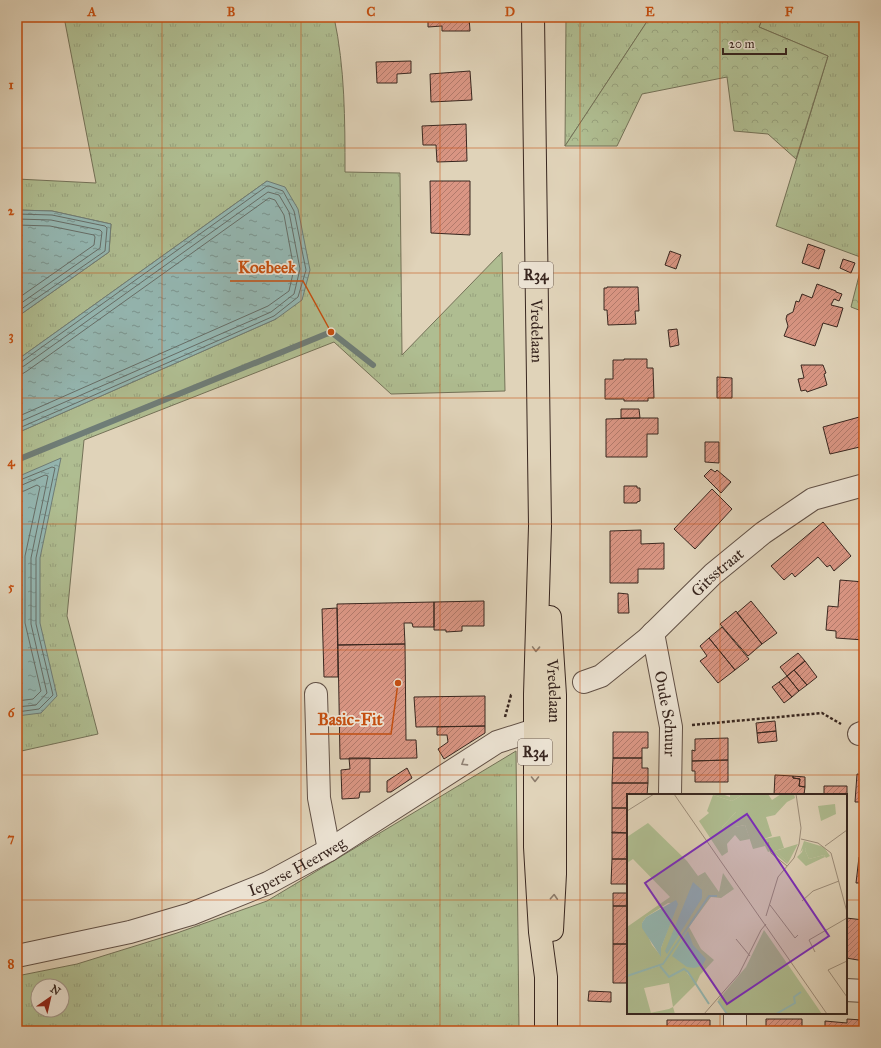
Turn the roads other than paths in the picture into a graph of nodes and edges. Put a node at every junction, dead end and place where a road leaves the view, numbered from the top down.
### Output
1 (533, 17) edge
2 (864, 485) edge
3 (540, 526) junction
4 (653, 633) junction
5 (584, 682) dead end
6 (316, 694) dead end
7 (545, 731) junction
8 (670, 794) edge
9 (329, 850) junction
10 (17, 956) edge
11 (847, 990) edge
12 (864, 991) edge
13 (735, 1014) edge
14 (546, 1031) edge
15 (736, 1031) edge

1 - 3 main road, Vredelaan / R34
2 - 4 street, Gitsstraat
3 -> 7 main road, Vredelaan / R34
3 - 7 main road, Vredelaan / R34
4 - 5 street, Gitsstraat
4 - 8 street, Oude Schuur
6 - 9 street
7 -> 9 street, Ieperse Heerweg
7 - 14 main road, Vredelaan / R34
9 - 10 street, Ieperse Heerweg
11 - 12 street
13 - 15 street

